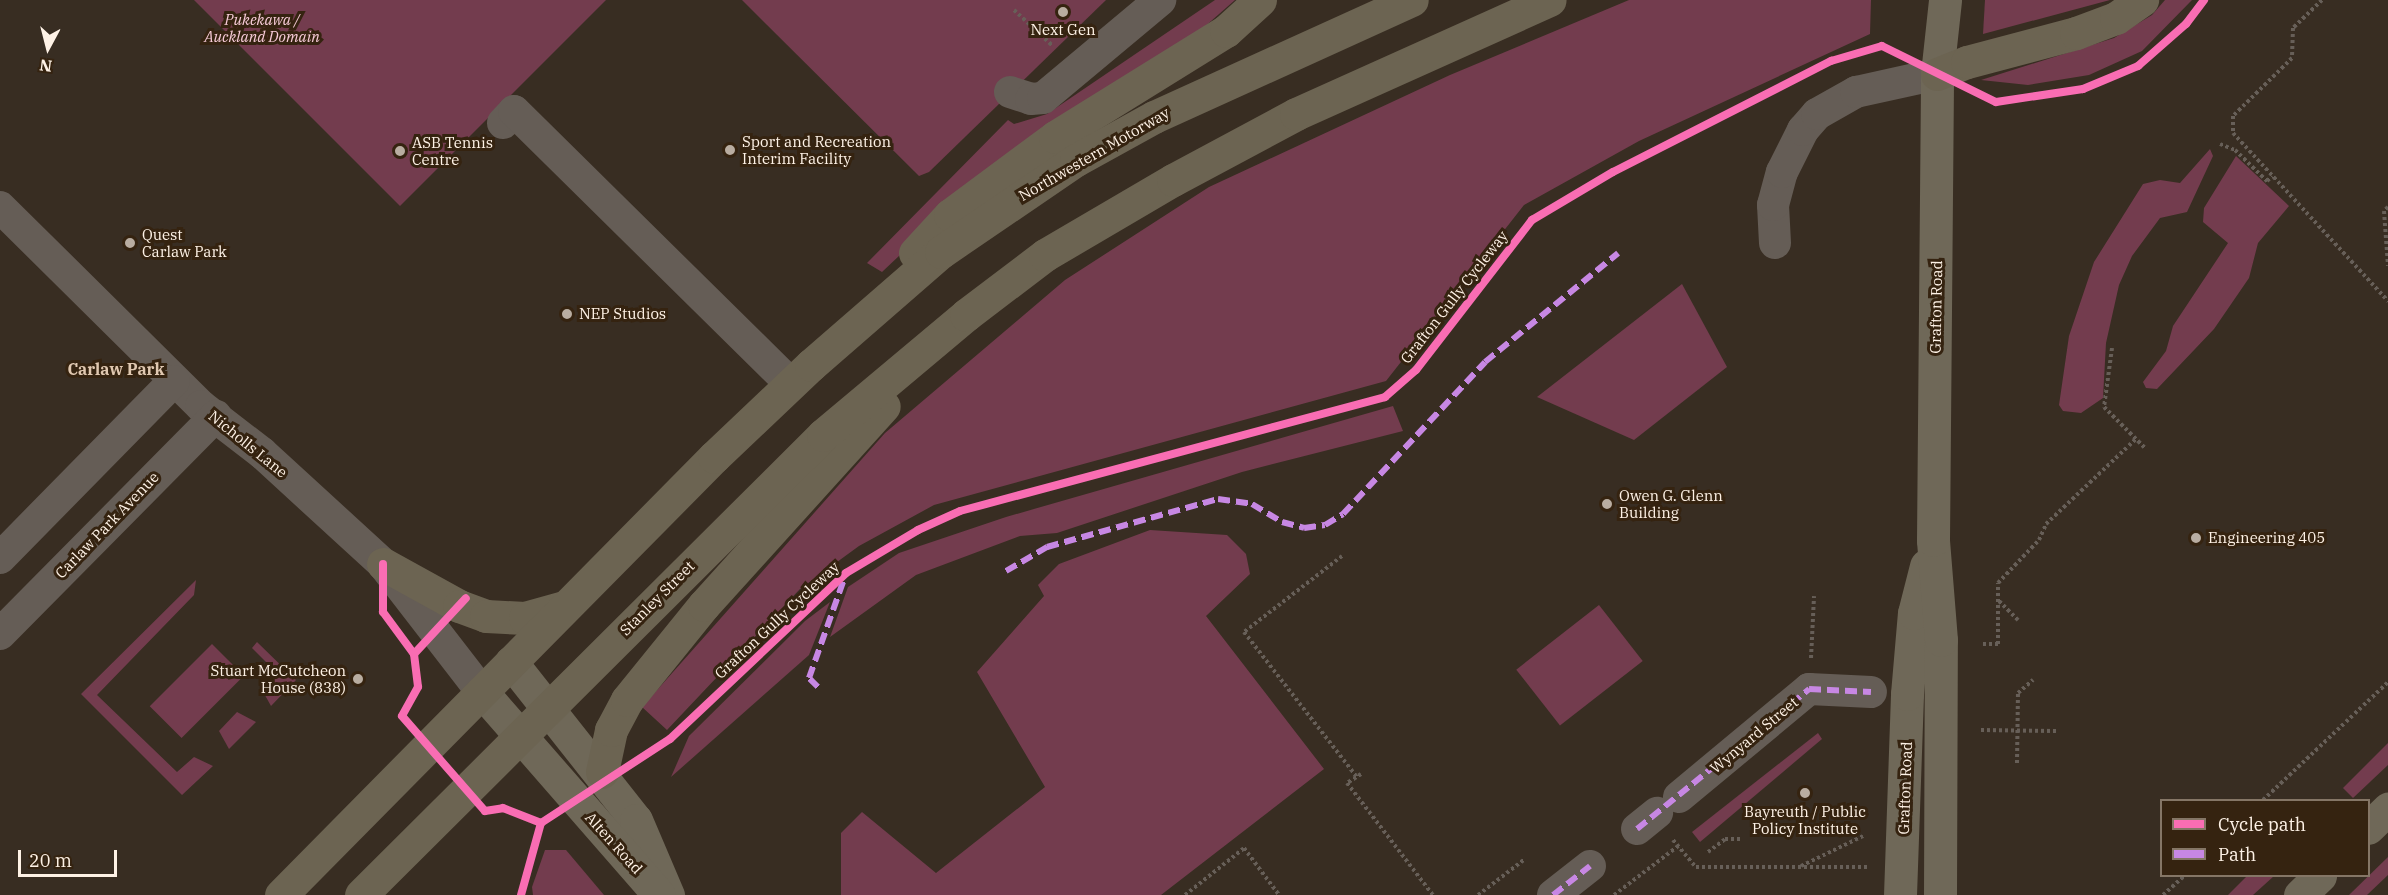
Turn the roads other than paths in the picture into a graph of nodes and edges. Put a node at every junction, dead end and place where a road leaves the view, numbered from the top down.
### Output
1 (1160, 0) edge
2 (1260, 0) edge
3 (1412, 0) edge
4 (1550, 0) edge
5 (1922, 0) edge
6 (1945, 0) edge
7 (2142, 0) edge
8 (1937, 74) junction
9 (1010, 92) dead end
10 (503, 123) dead end
11 (0, 207) edge
12 (1775, 243) dead end
13 (966, 315) junction
14 (801, 375) junction
15 (174, 381) junction
16 (216, 416) junction
17 (1933, 540) junction
18 (0, 558) edge
19 (383, 564) junction
20 (564, 607) junction
21 (0, 634) edge
22 (511, 662) junction
23 (482, 692) junction
24 (1871, 692) dead end
25 (550, 706) junction
26 (521, 736) junction
27 (602, 772) junction
28 (2388, 809) edge
29 (1657, 814) road end
30 (2370, 826) edge
31 (1590, 866) dead end
32 (2319, 877) edge
33 (281, 895) edge
34 (361, 895) edge
35 (659, 895) edge
36 (668, 895) edge
37 (1553, 895) edge
38 (1900, 895) edge
39 (1940, 895) edge
40 (2300, 895) edge

1 - 9 street
2 - 14 highway
3 - 14 highway, Northwestern Motorway
4 - 13 highway
5 - 8 main road, Grafton Road
6 - 8 main road, Grafton Road
7 - 8 highway
8 - 12 street
8 - 17 main road, Grafton Road
10 - 14 street
11 - 15 street, Nicholls Lane
13 - 25 highway, Stanley Street
13 - 27 highway
14 - 20 highway
15 - 16 street, Nicholls Lane
15 - 18 street
16 - 19 street, Nicholls Lane
16 - 21 street, Carlaw Park Avenue
17 - 38 main road, Grafton Road
17 - 39 main road, Grafton Road
19 - 20 highway
19 - 23 street, Nicholls Lane
20 - 22 highway
22 - 23 highway
22 - 25 main road, Alten Road
23 - 26 main road, Alten Road
23 - 33 highway
24 - 29 street, Wynyard Street
25 - 26 highway, Stanley Street
25 - 27 main road, Alten Road
26 - 34 highway, Stanley Street
26 - 35 main road, Alten Road
27 - 36 main road, Alten Road
28 - 30 main road
31 - 37 street
32 - 40 main road

